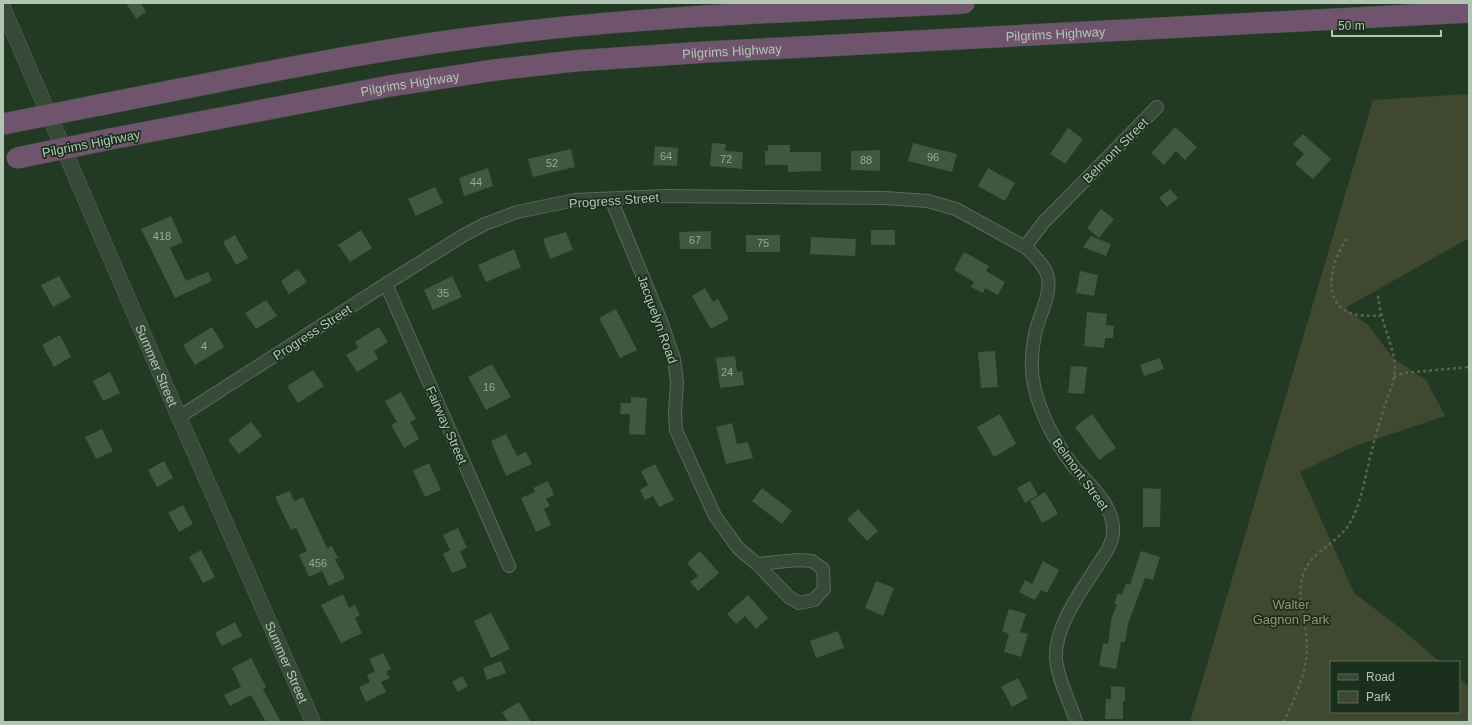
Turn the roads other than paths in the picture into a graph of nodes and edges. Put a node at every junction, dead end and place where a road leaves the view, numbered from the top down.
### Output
1 (964, 3) edge
2 (3, 8) edge
3 (1469, 12) edge
4 (1157, 107) dead end
5 (3, 124) edge
6 (10, 159) edge
7 (611, 199) junction
8 (1025, 247) junction
9 (386, 284) junction
10 (179, 417) junction
11 (757, 564) junction
12 (509, 566) dead end
13 (313, 722) edge
14 (1076, 722) edge

1 - 5 highway, bridge
2 - 10 street, Summer Street
3 - 6 highway, Pilgrims Highway, bridge
4 - 8 street, Belmont Street
7 - 8 street, Progress Street
7 - 9 street, Progress Street
7 - 11 street, Jacquelyn Road
8 - 14 street, Belmont Street
9 - 10 street, Progress Street
9 - 12 street, Fairway Street
10 - 13 street, Summer Street
11 - 11 street, Jacquelyn Road

